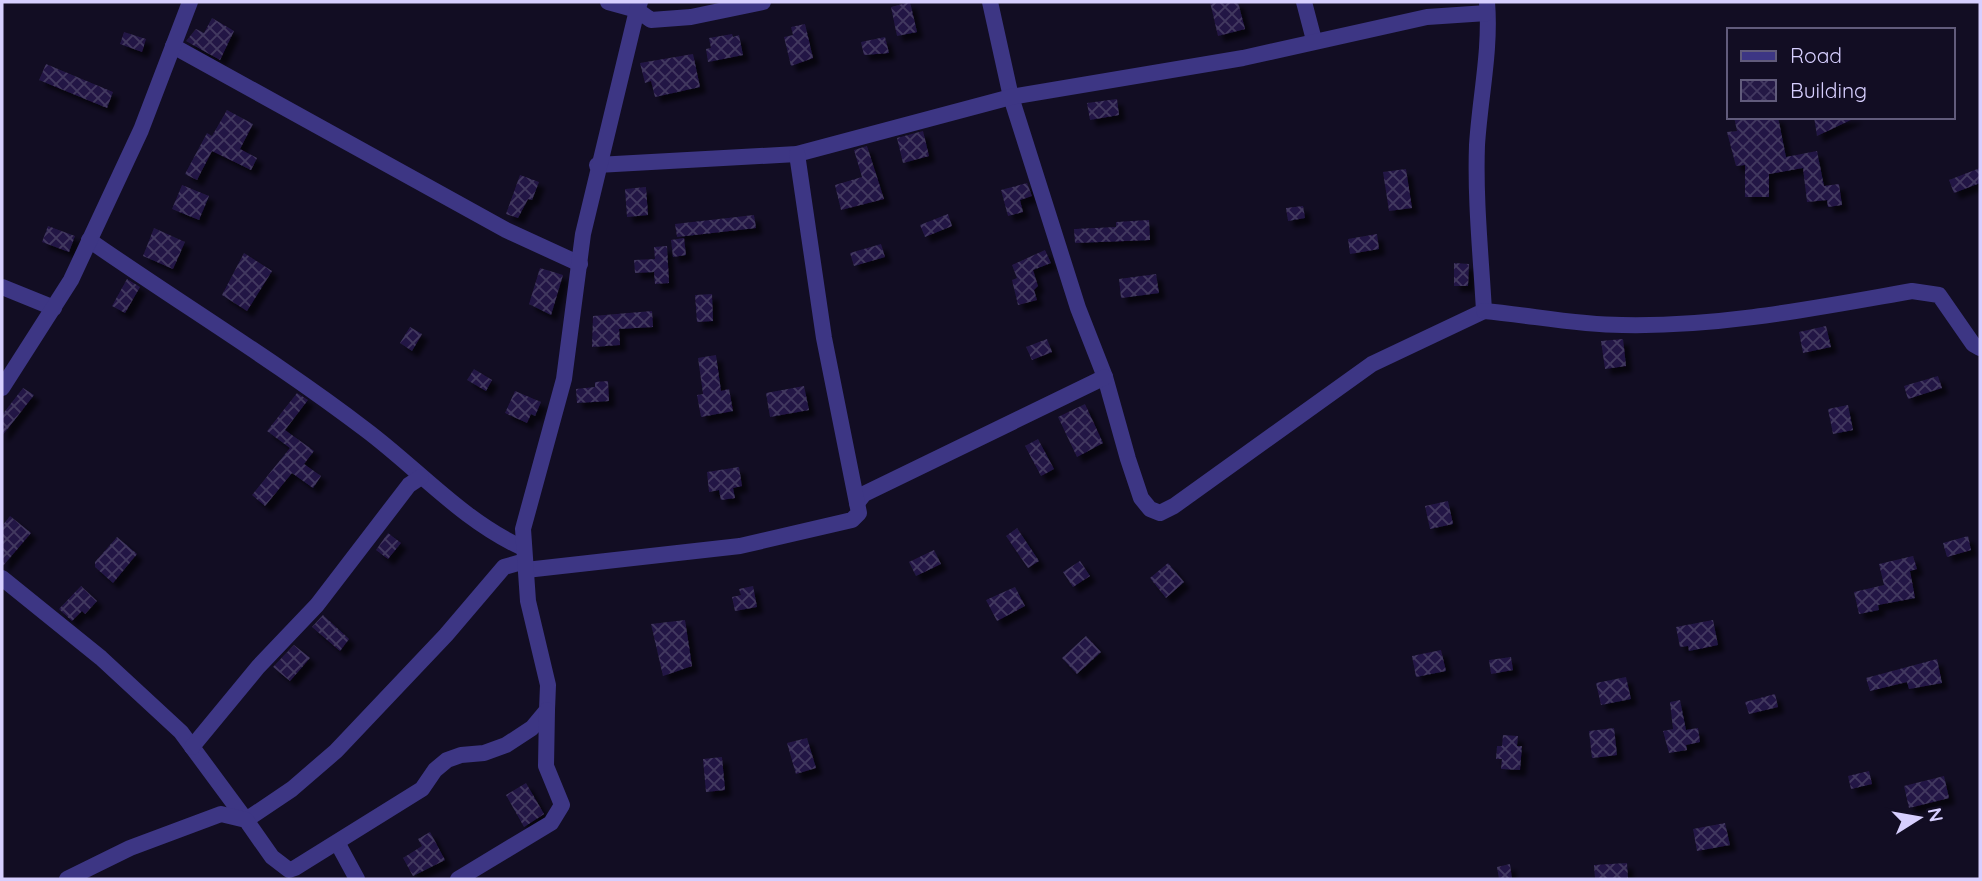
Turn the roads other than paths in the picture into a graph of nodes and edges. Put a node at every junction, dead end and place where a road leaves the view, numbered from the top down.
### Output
1 (190, 2) edge
2 (608, 2) edge
3 (763, 2) edge
4 (990, 2) edge
5 (1304, 2) edge
6 (638, 6) edge
7 (1487, 7) edge
8 (1314, 40) junction
9 (173, 46) junction
10 (1012, 97) junction
11 (797, 154) junction
12 (597, 165) junction
13 (89, 240) junction
14 (580, 264) junction
15 (2, 286) edge
16 (54, 308) junction
17 (1484, 311) junction
18 (1980, 348) edge
19 (1105, 377) junction
20 (2, 388) edge
21 (421, 477) junction
22 (857, 503) junction
23 (525, 560) junction
24 (2, 578) edge
25 (547, 709) junction
26 (192, 747) junction
27 (246, 820) junction
28 (338, 844) junction
29 (67, 879) edge
30 (357, 879) edge
31 (458, 879) edge

1 - 9 street
2 - 6 street
3 - 6 street
4 - 10 street
5 - 8 street
6 - 12 street
7 - 8 street
7 - 17 street
8 - 10 street
9 - 13 street
9 - 14 street
10 - 11 street
10 - 19 street
11 - 12 street
11 - 22 street
12 - 14 street
13 - 16 street
13 - 21 street
14 - 23 street
15 - 16 street
16 - 20 street
17 - 18 street
17 - 19 street
19 - 22 street
21 - 23 street
21 - 26 street
22 - 23 street
23 - 25 street
23 - 27 street
24 - 26 street
25 - 28 street
25 - 31 street
26 - 27 street
27 - 28 street
27 - 29 street
28 - 30 street

